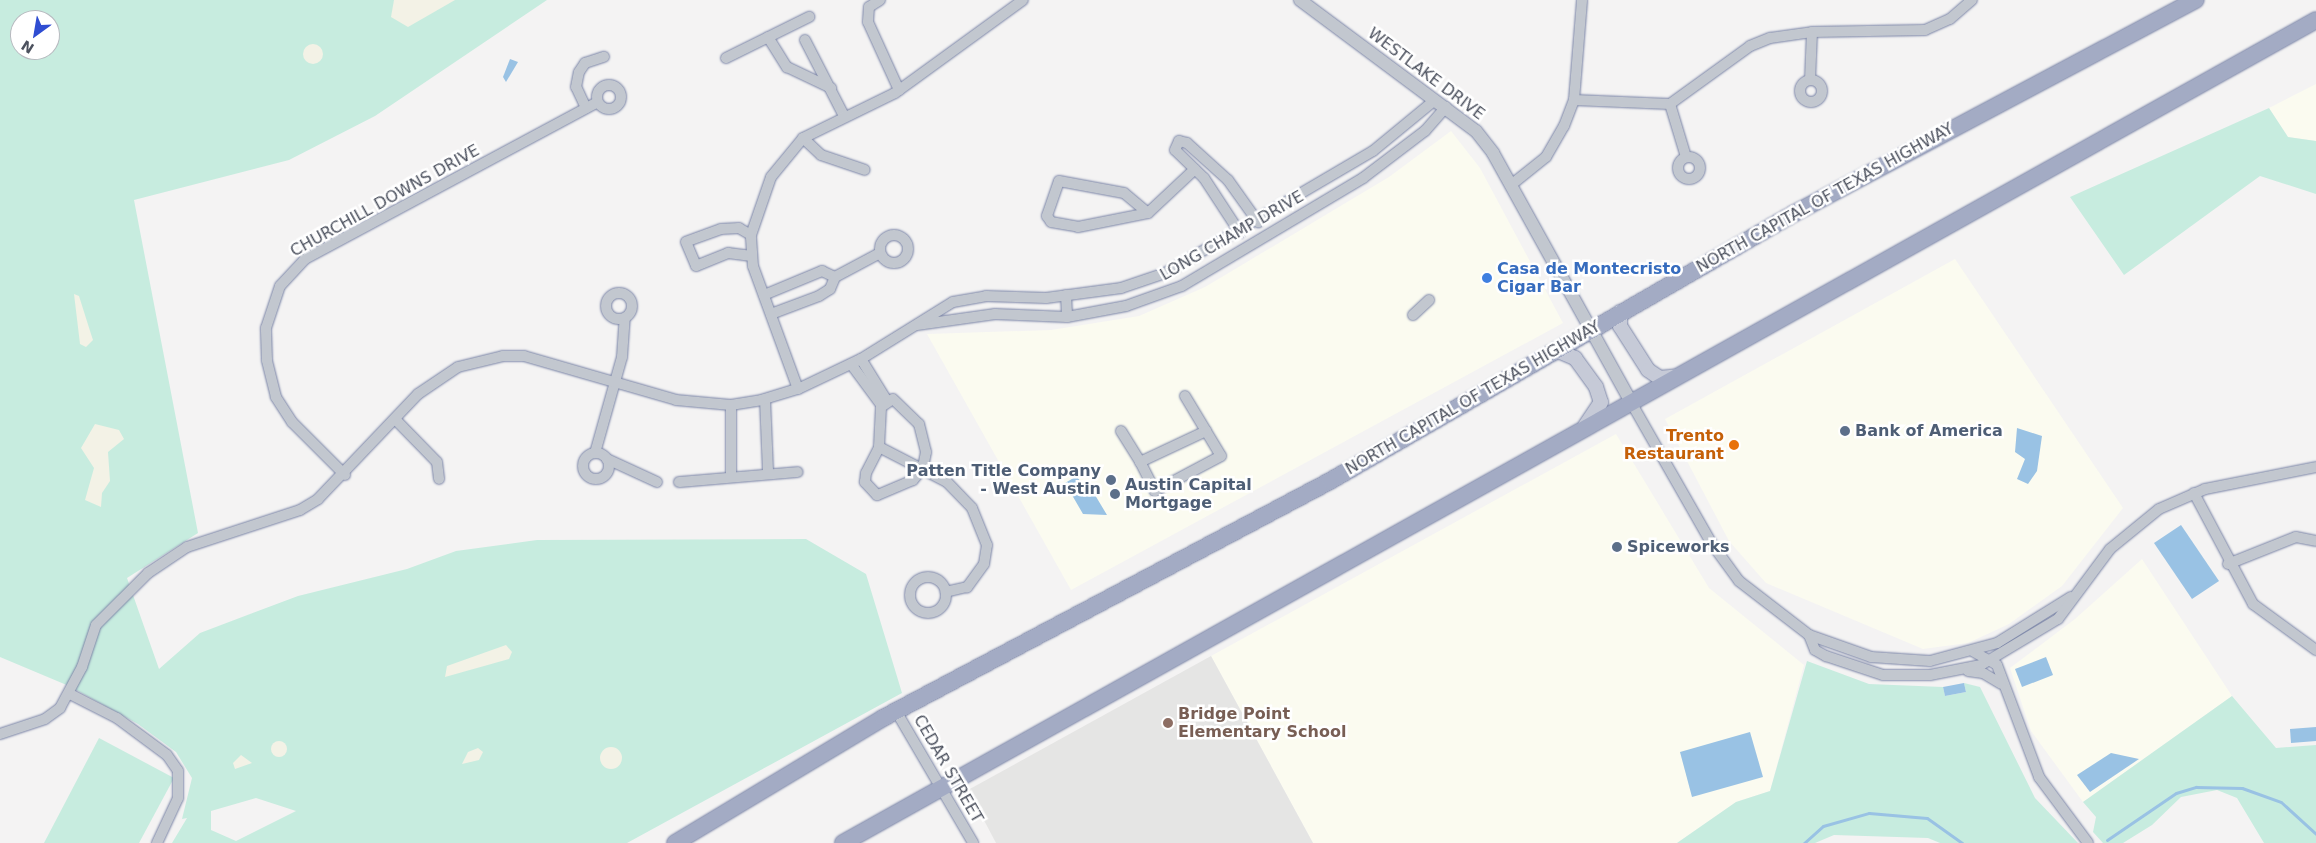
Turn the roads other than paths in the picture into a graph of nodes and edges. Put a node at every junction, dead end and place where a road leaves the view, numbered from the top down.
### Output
1 (880, 0) edge
2 (1023, 0) edge
3 (1300, 0) edge
4 (1582, 0) edge
5 (1972, 0) edge
6 (2196, 0) edge
7 (809, 17) dead end
8 (2316, 20) edge
9 (1812, 32) junction
10 (768, 37) junction
11 (805, 40) dead end
12 (604, 58) dead end
13 (726, 58) dead end
14 (1810, 80) dead end
15 (831, 88) junction
16 (899, 90) junction
17 (1435, 100) junction
18 (1574, 100) junction
19 (598, 102) dead end
20 (1670, 104) junction
21 (1446, 107) junction
22 (586, 108) junction
23 (844, 116) junction
24 (803, 138) junction
25 (1686, 157) dead end
26 (1194, 169) junction
27 (865, 170) dead end
28 (1511, 185) junction
29 (1148, 213) junction
30 (1258, 222) junction
31 (1244, 230) junction
32 (752, 235) junction
33 (1256, 241) junction
34 (880, 253) dead end
35 (752, 256) junction
36 (835, 277) junction
37 (764, 295) junction
38 (1066, 295) junction
39 (1429, 300) dead end
40 (1620, 312) junction
41 (770, 314) junction
42 (1412, 314) dead end
43 (1067, 317) junction
44 (625, 318) dead end
45 (914, 326) junction
46 (1593, 331) junction
47 (1556, 350) junction
48 (856, 362) junction
49 (1682, 375) junction
50 (615, 384) junction
51 (798, 389) junction
52 (1185, 396) dead end
53 (765, 399) junction
54 (885, 403) junction
55 (1632, 404) junction
56 (731, 405) junction
57 (395, 418) junction
58 (1121, 431) dead end
59 (1206, 431) junction
60 (1571, 438) junction
61 (879, 447) junction
62 (595, 453) junction
63 (607, 459) junction
64 (1140, 462) junction
65 (2316, 467) edge
66 (923, 468) junction
67 (768, 471) junction
68 (798, 472) dead end
69 (345, 475) junction
70 (731, 477) junction
71 (439, 479) dead end
72 (657, 482) dead end
73 (679, 482) dead end
74 (2194, 494) junction
75 (2316, 540) edge
76 (2228, 564) junction
77 (946, 592) dead end
78 (2071, 597) junction
79 (1809, 635) junction
80 (2316, 650) edge
81 (1974, 652) junction
82 (1992, 660) junction
83 (1964, 670) junction
84 (2001, 684) junction
85 (70, 694) junction
86 (896, 711) junction
87 (0, 734) edge
88 (943, 787) junction
89 (156, 843) edge
90 (675, 843) edge
91 (843, 843) edge
92 (973, 843) edge
93 (2088, 843) edge

1 - 16 street
2 - 16 street
3 - 17 street, WESTLAKE DRIVE
4 - 18 street
5 - 9 street
6 - 40 highway, NORTH CAPITAL OF TEXAS HIGHWAY
7 - 10 street
8 - 49 highway
9 - 14 street
9 - 20 street
10 - 13 street
10 - 15 street
11 - 15 street
12 - 22 street
15 - 23 street
16 - 23 street
17 - 21 street, WESTLAKE DRIVE
17 - 30 street, LONG CHAMP DRIVE
18 - 20 street
18 - 28 street
19 - 22 street, CHURCHILL DOWNS DRIVE
20 - 25 street
21 - 28 street, WESTLAKE DRIVE
21 - 33 street, LONG CHAMP DRIVE
22 - 69 street, CHURCHILL DOWNS DRIVE
23 - 24 street
24 - 27 street
24 - 32 street
26 - 29 street
26 - 30 street
26 - 31 street
28 - 46 street, WESTLAKE DRIVE
29 - 29 street
30 - 31 street, LONG CHAMP DRIVE
31 - 33 street
31 - 38 street, LONG CHAMP DRIVE
32 - 35 street
32 - 35 street
33 - 43 street, LONG CHAMP DRIVE
34 - 36 street
35 - 37 street
36 - 37 street
36 - 41 street
37 - 41 street
38 - 43 street
38 - 45 street, LONG CHAMP DRIVE
39 - 42 street
40 - 46 highway, NORTH CAPITAL OF TEXAS HIGHWAY
40 - 49 main road
41 - 51 street
43 - 45 street, LONG CHAMP DRIVE
44 - 50 street
45 - 48 street, LONG CHAMP DRIVE
46 - 47 highway, NORTH CAPITAL OF TEXAS HIGHWAY
46 - 55 street, WESTLAKE DRIVE
47 - 60 main road
47 - 86 highway, NORTH CAPITAL OF TEXAS HIGHWAY
48 - 51 street, LONG CHAMP DRIVE
48 - 54 street
49 - 55 highway
50 - 56 street, LONG CHAMP DRIVE
50 - 57 street, LONG CHAMP DRIVE
50 - 62 street
51 - 53 street, LONG CHAMP DRIVE
52 - 59 street
53 - 56 street, LONG CHAMP DRIVE
53 - 67 street
54 - 61 street
54 - 66 street
55 - 60 highway
55 - 79 street, WESTLAKE DRIVE
56 - 70 street
57 - 69 street, LONG CHAMP DRIVE
57 - 71 street
58 - 64 street
59 - 64 street
59 - 64 street
60 - 88 highway
61 - 66 street
61 - 66 street
62 - 63 street
62 - 63 street
63 - 72 street
65 - 74 street, WESTLAKE DRIVE
66 - 77 street
67 - 68 street
67 - 70 street
69 - 85 street, LONG CHAMP DRIVE
70 - 73 street
74 - 76 street
74 - 78 street, WESTLAKE DRIVE
75 - 76 street
76 - 80 street
78 - 81 street, WESTLAKE DRIVE
78 - 82 street, WESTLAKE DRIVE
79 - 81 street, WESTLAKE DRIVE
79 - 83 street, WESTLAKE DRIVE
81 - 82 street
82 - 83 street, WESTLAKE DRIVE
82 - 84 street
83 - 84 street
84 - 93 street
85 - 87 street, LONG CHAMP DRIVE
85 - 89 street
86 - 88 street, CEDAR STREET
86 - 90 highway, NORTH CAPITAL OF TEXAS HIGHWAY
88 - 91 highway
88 - 92 street, CEDAR STREET

